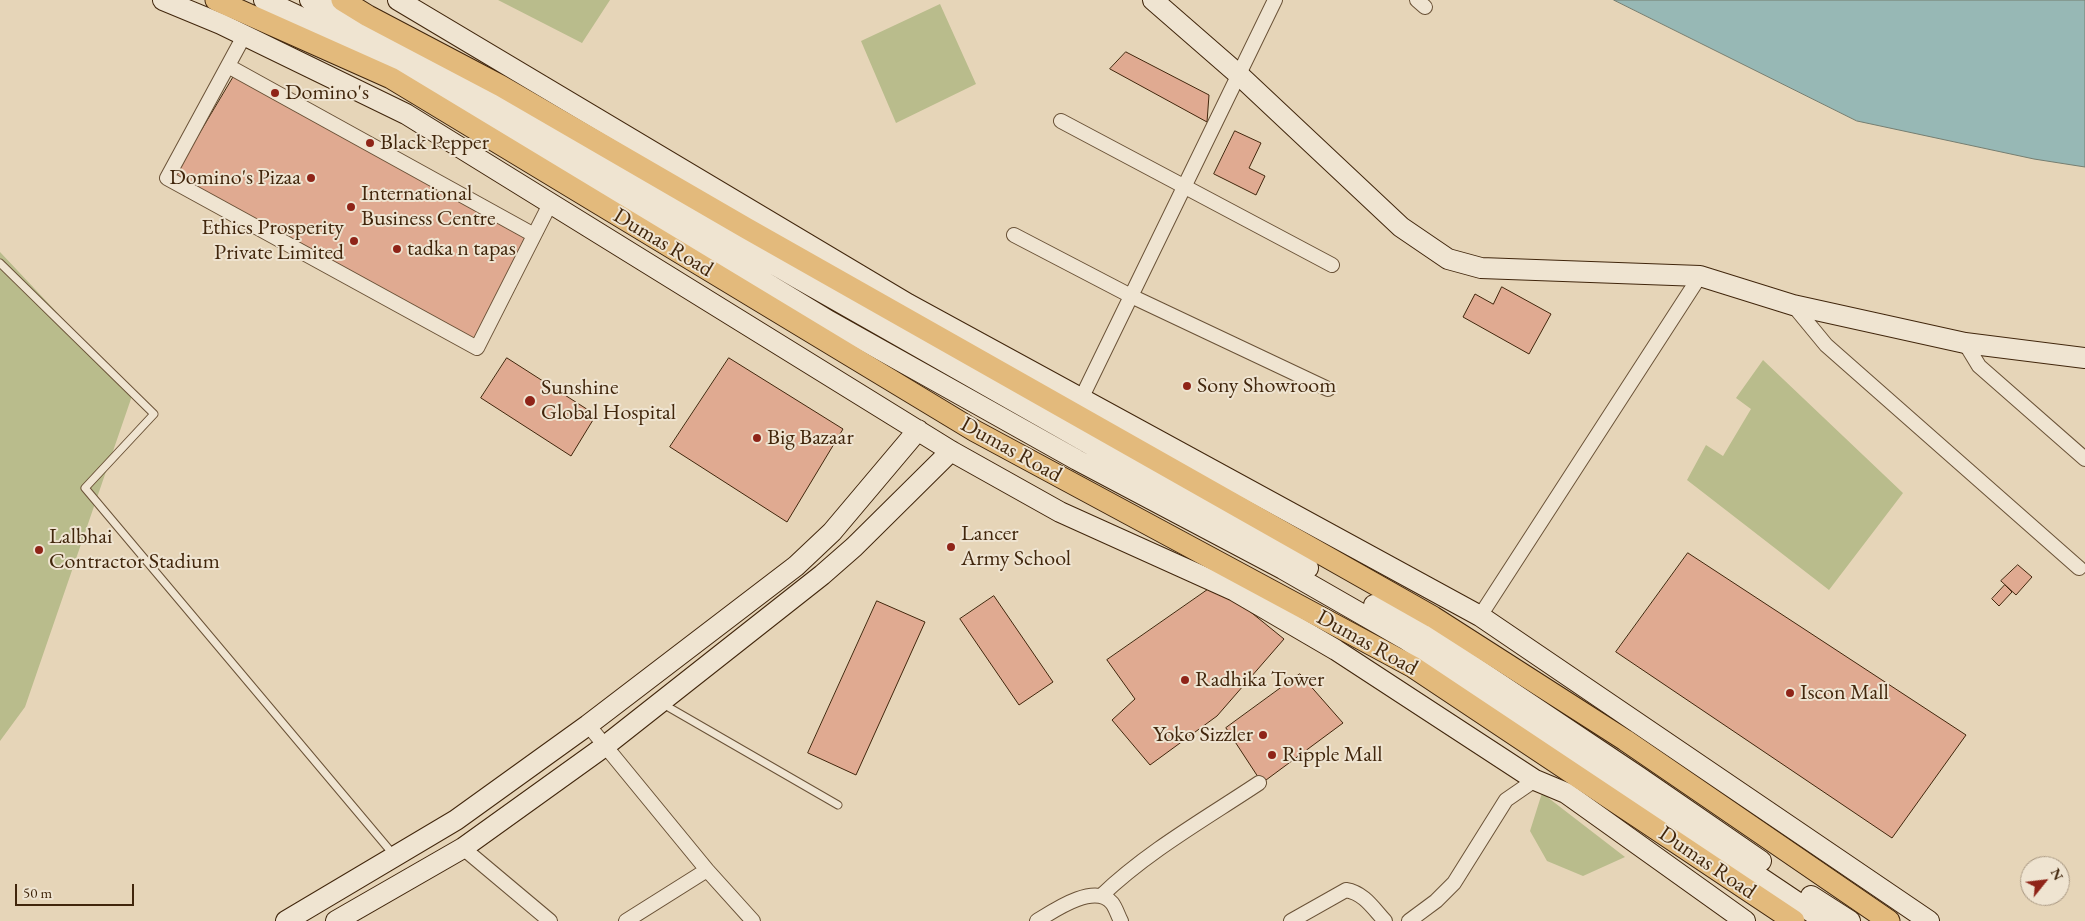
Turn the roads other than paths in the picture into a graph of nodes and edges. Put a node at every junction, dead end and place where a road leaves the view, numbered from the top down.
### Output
1 (163, 0) edge
2 (216, 0) edge
3 (264, 0) edge
4 (310, 0) edge
5 (342, 0) edge
6 (398, 0) edge
7 (1154, 0) edge
8 (1275, 0) edge
9 (244, 36) junction
10 (228, 66) junction
11 (1238, 74) junction
12 (1061, 121) dead end
13 (1183, 186) junction
14 (550, 204) junction
15 (1014, 234) dead end
16 (534, 235) junction
17 (0, 263) edge
18 (1332, 265) dead end
19 (1700, 276) junction
20 (1131, 296) junction
21 (1793, 304) junction
22 (1966, 343) junction
23 (2085, 358) edge
24 (1328, 389) dead end
25 (1081, 399) junction
26 (918, 430) junction
27 (951, 451) junction
28 (2083, 452) edge
29 (2078, 568) dead end
30 (1480, 616) junction
31 (661, 702) junction
32 (588, 725) junction
33 (605, 746) junction
34 (1535, 780) junction
35 (1259, 784) dead end
36 (838, 805) dead end
37 (463, 848) junction
38 (396, 857) junction
39 (707, 870) junction
40 (1101, 896) junction
41 (292, 920) edge
42 (336, 921) edge
43 (550, 921) edge
44 (626, 921) edge
45 (753, 921) edge
46 (1037, 921) edge
47 (1121, 921) edge
48 (1291, 921) edge
49 (1385, 921) edge
50 (1409, 921) edge
51 (1745, 921) edge
52 (1794, 921) edge
53 (1825, 921) edge
54 (1850, 921) edge
55 (1889, 921) edge
56 (1929, 921) edge

1 - 9 street
2 - 52 main road, Dumas Road
3 - 53 street
4 - 54 street
5 - 55 main road
6 - 25 street
7 - 11 street
8 - 11 street
9 - 10 street
9 - 14 street
10 - 16 street
10 - 16 street
11 - 13 street
11 - 19 street
12 - 13 street
13 - 18 street
13 - 20 street
14 - 16 street
14 - 26 street
15 - 20 street
17 - 38 lane
19 - 21 street
19 - 30 street
20 - 24 street
20 - 25 street
21 - 22 street
21 - 29 street
22 - 23 street
22 - 28 street
25 - 30 street
26 - 27 street
26 - 32 street
27 - 31 street
27 - 34 street
30 - 56 street
31 - 33 street
31 - 36 lane
32 - 33 street
32 - 38 street
33 - 37 street
33 - 39 street
34 - 50 street
34 - 51 street
35 - 40 street
37 - 42 street
37 - 43 street
38 - 41 street
39 - 44 street
39 - 45 street
40 - 46 street
40 - 47 street
48 - 49 street

